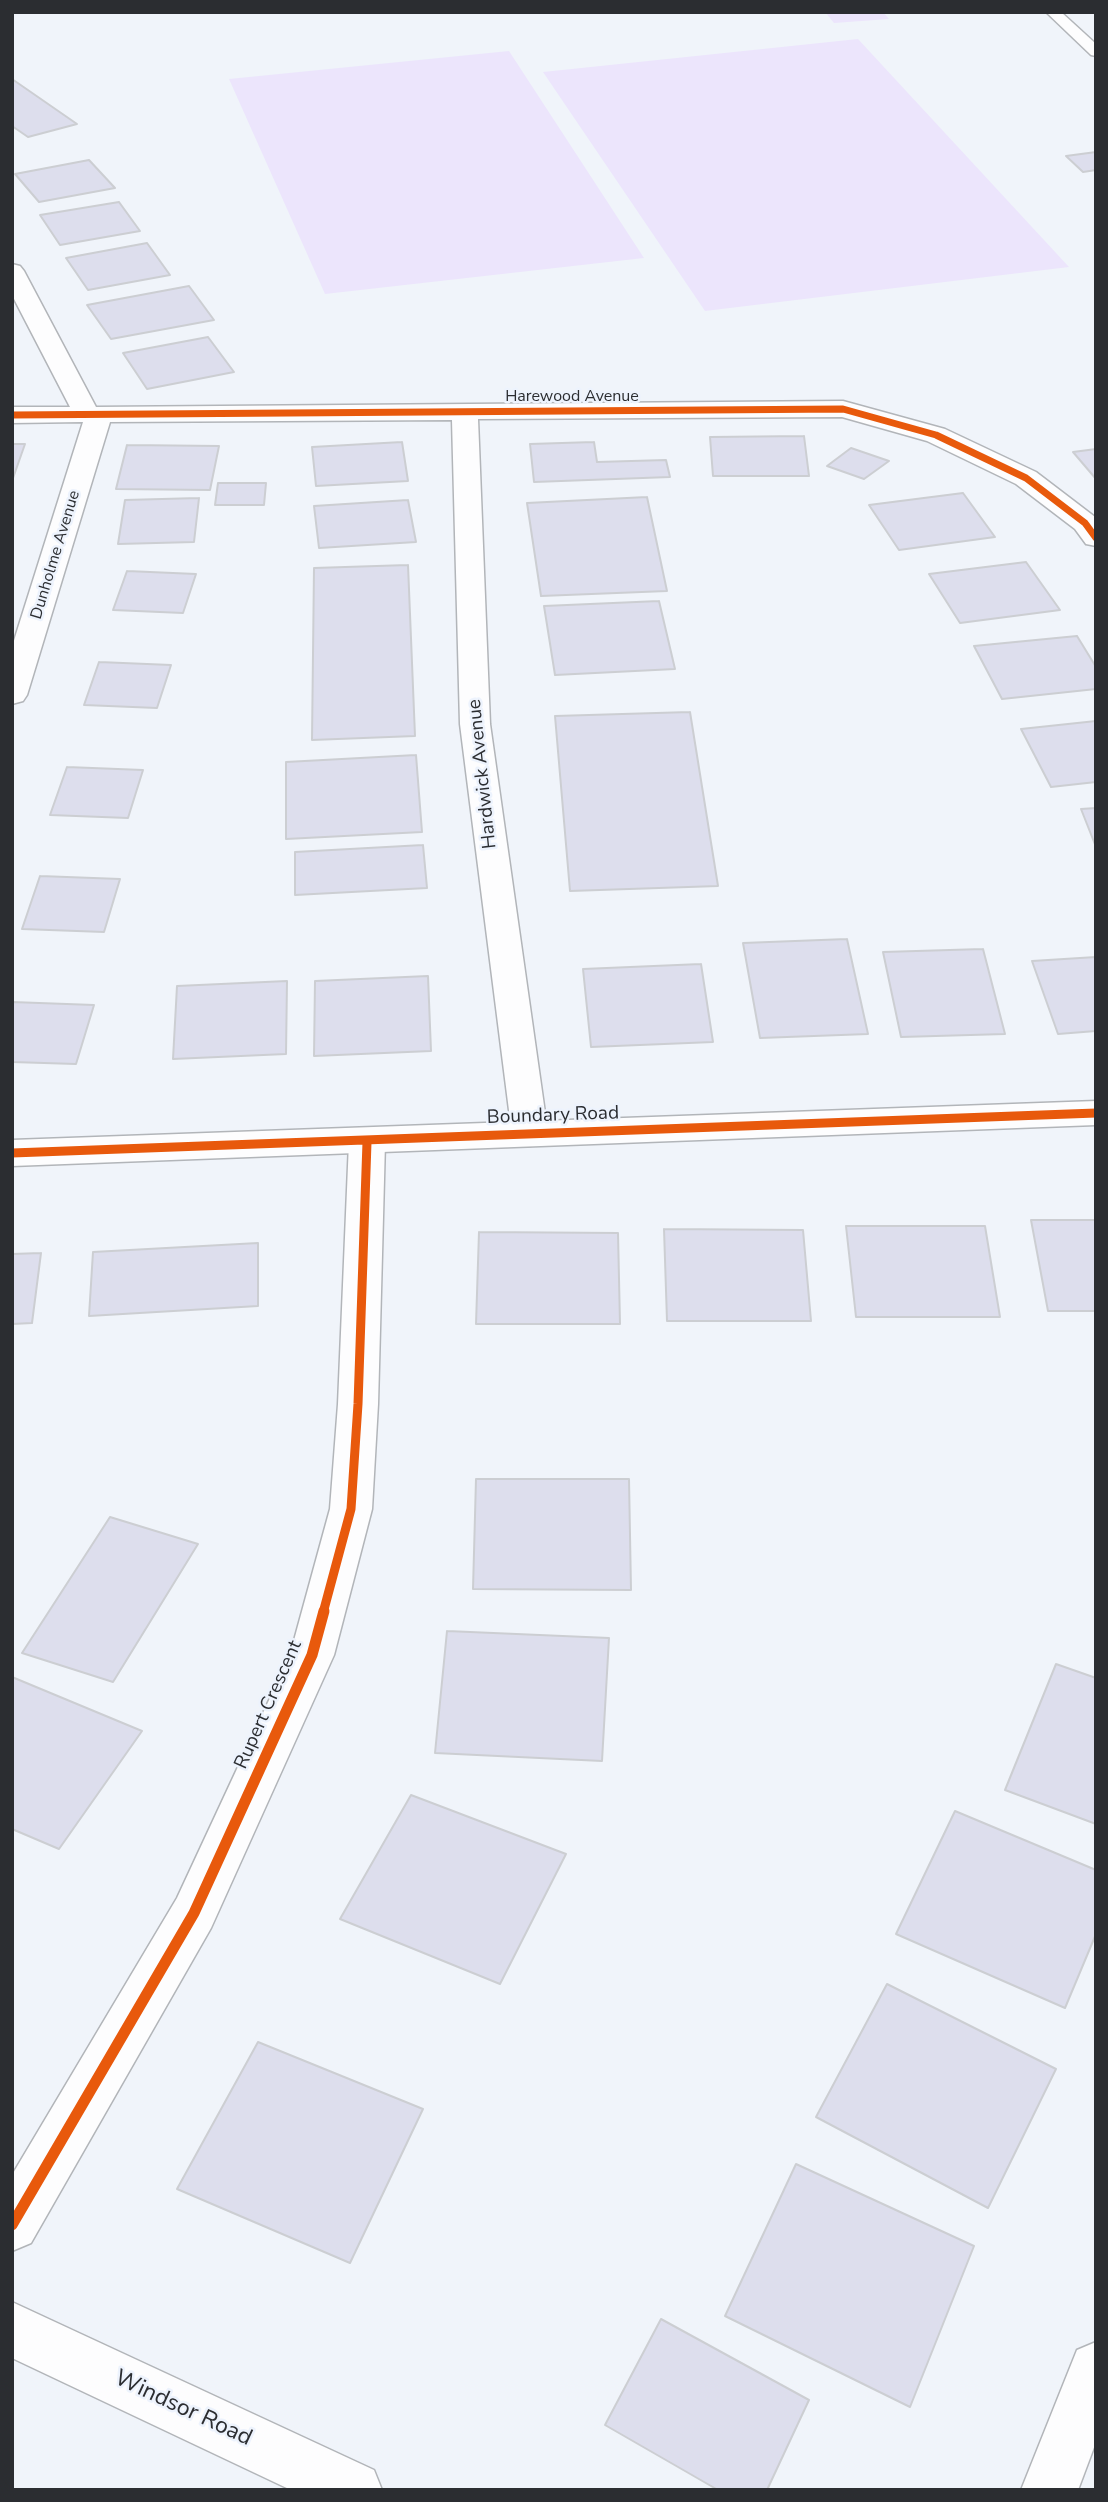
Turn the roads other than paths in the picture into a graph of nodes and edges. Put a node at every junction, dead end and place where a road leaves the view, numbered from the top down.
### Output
1 (1053, 12) edge
2 (1096, 52) edge
3 (12, 271) edge
4 (465, 412) junction
5 (93, 414) junction
6 (12, 415) edge
7 (1096, 538) edge
8 (12, 695) edge
9 (1096, 1114) edge
10 (530, 1134) junction
11 (367, 1142) junction
12 (12, 1153) edge
13 (12, 2225) edge
14 (12, 2329) edge
15 (1096, 2370) edge
16 (354, 2490) edge
17 (1049, 2490) edge

1 - 2 lane
3 - 5 street
4 - 5 street, Harewood Avenue
4 - 7 street, Harewood Avenue
4 - 10 street, Hardwick Avenue
5 - 6 street, Harewood Avenue
5 - 8 street, Dunholme Avenue
9 - 10 street, Boundary Road
10 - 11 street, Boundary Road
11 - 12 street, Boundary Road
11 - 13 street, Rupert Crescent
14 - 16 street, Windsor Road
15 - 17 street

